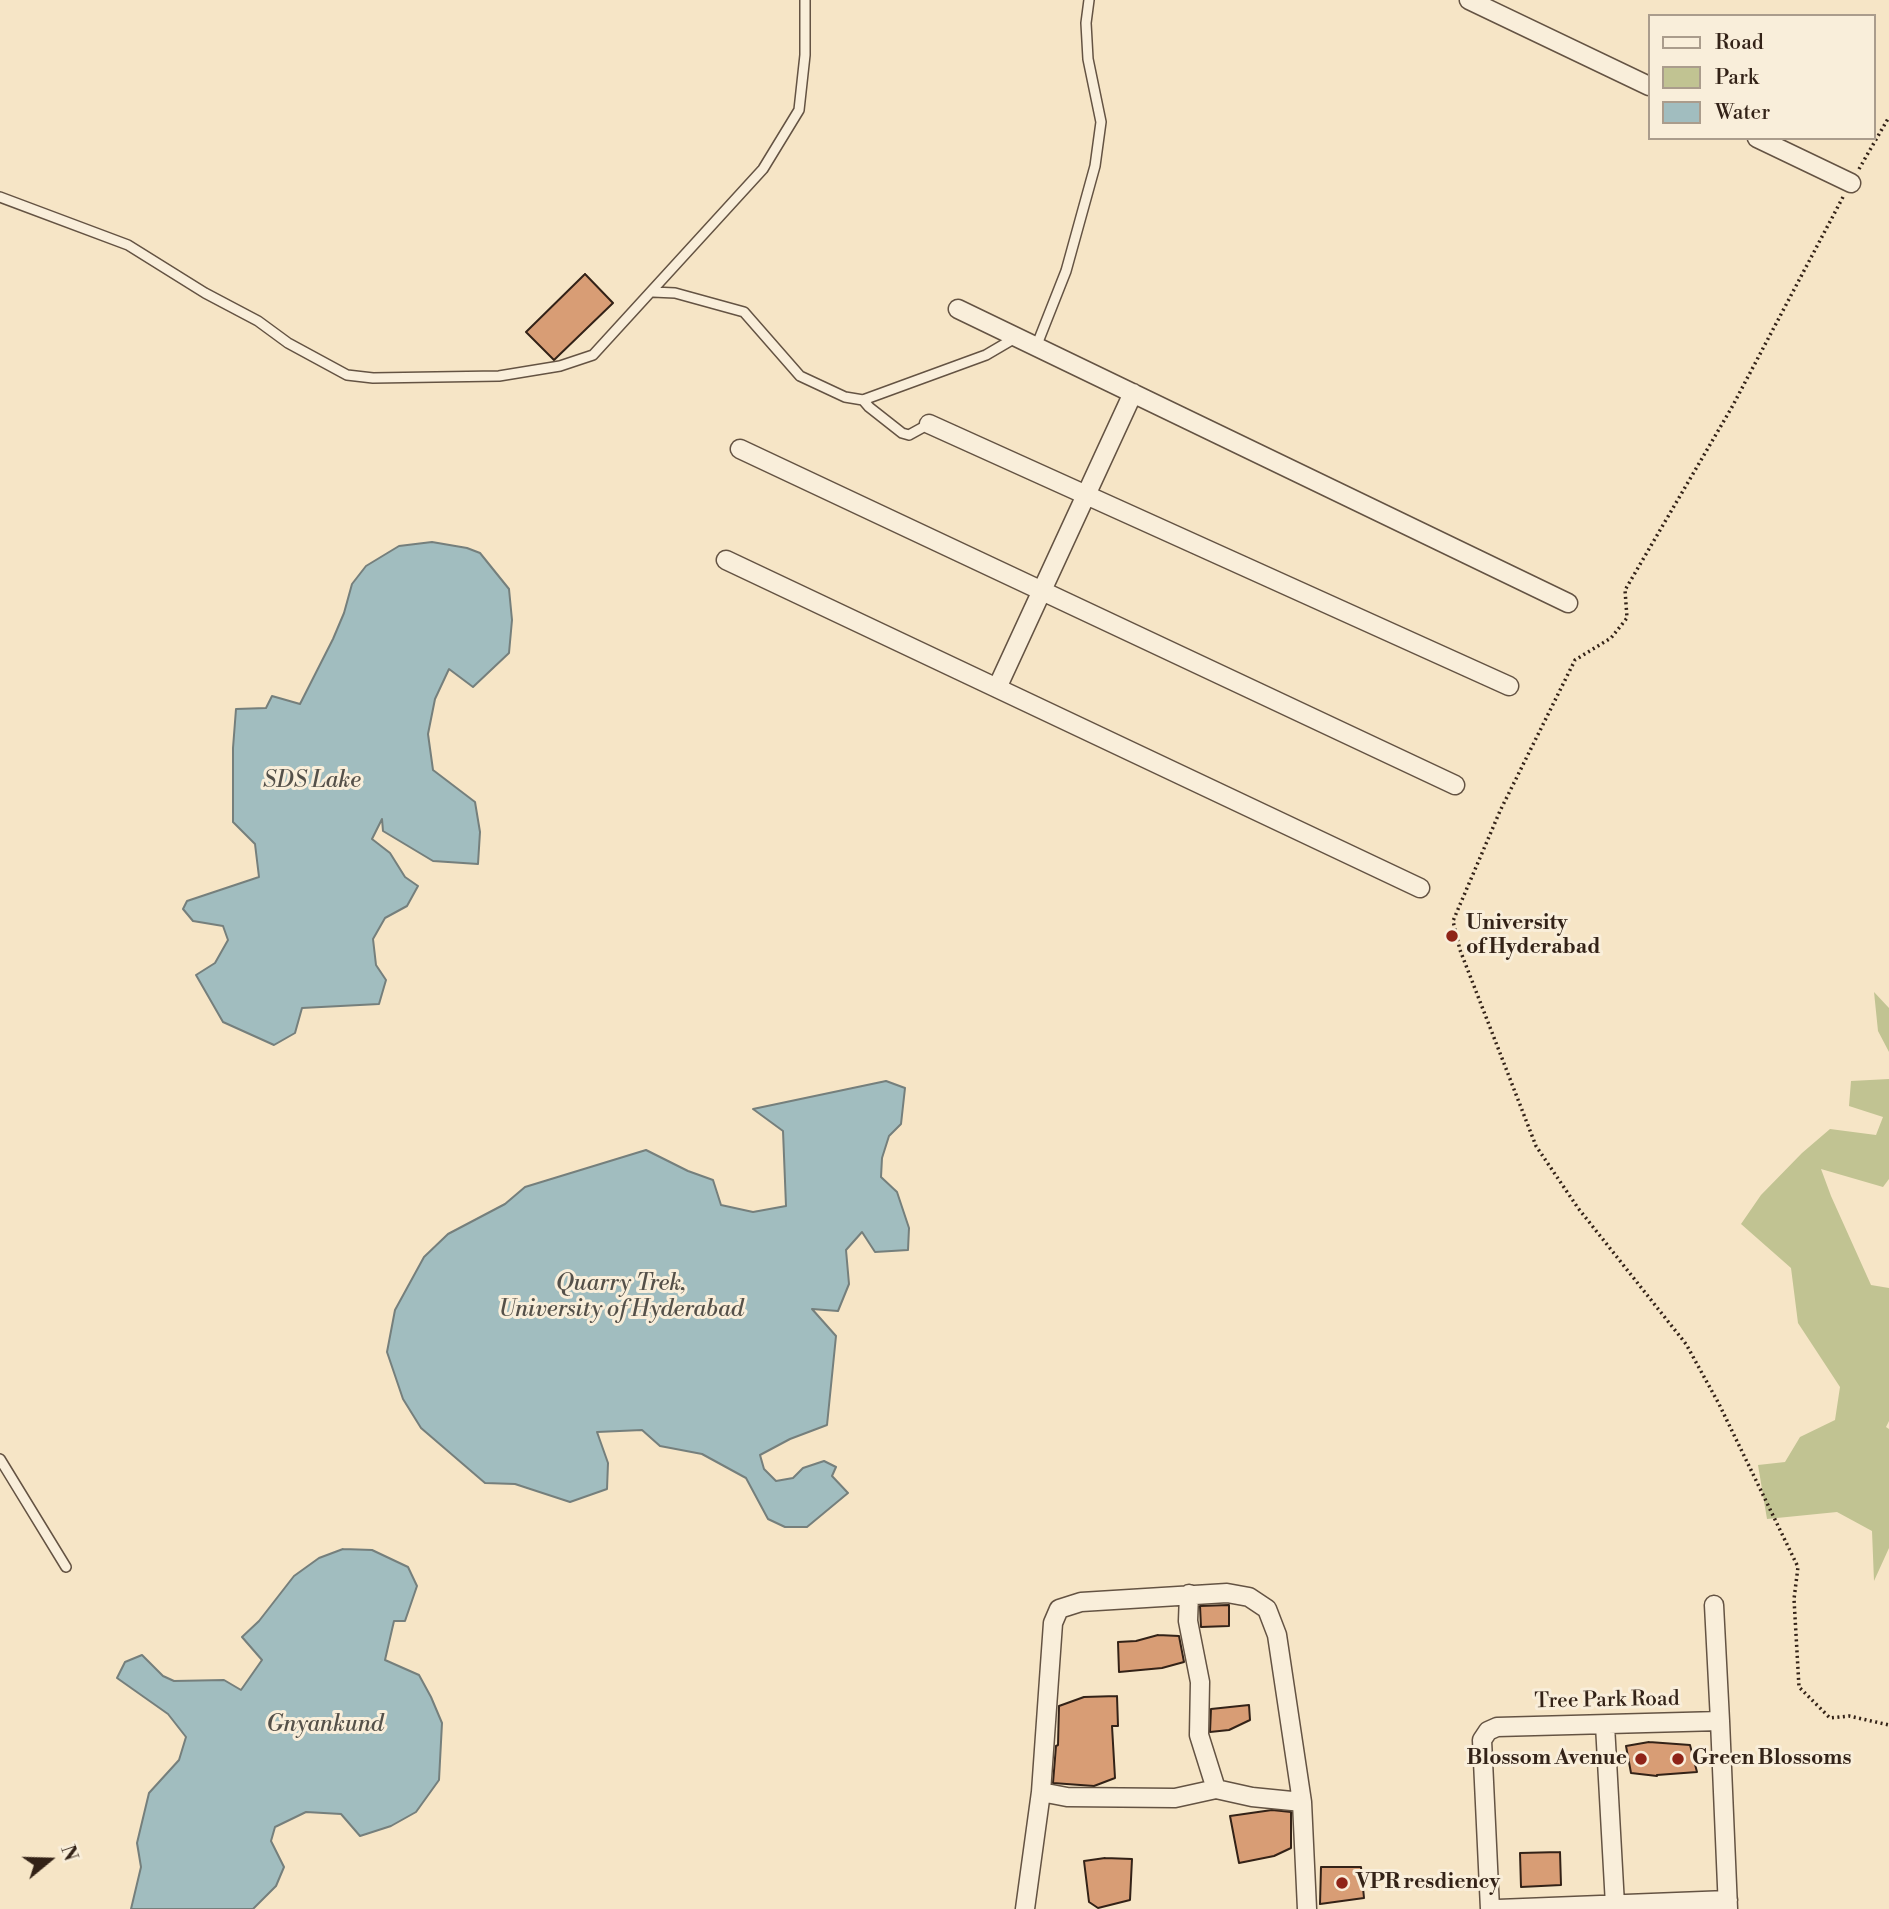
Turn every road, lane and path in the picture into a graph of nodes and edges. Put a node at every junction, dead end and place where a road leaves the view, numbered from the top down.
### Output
1 (805, 0) edge
2 (1090, 0) edge
3 (1469, 0) edge
4 (1647, 85) edge
5 (1889, 117) edge
6 (1761, 140) edge
7 (1851, 183) junction
8 (0, 197) edge
9 (653, 292) junction
10 (958, 309) dead end
11 (1016, 337) junction
12 (1036, 347) junction
13 (1133, 393) junction
14 (863, 400) junction
15 (929, 424) joint
16 (740, 449) dead end
17 (1087, 495) junction
18 (726, 560) dead end
19 (1043, 591) junction
20 (1568, 604) dead end
21 (1509, 685) dead end
22 (996, 688) junction
23 (1455, 785) dead end
24 (1420, 888) dead end
25 (0, 1460) edge
26 (66, 1567) dead end
27 (1189, 1594) junction
28 (1714, 1605) dead end
29 (1720, 1721) junction
30 (1605, 1725) junction
31 (1889, 1725) edge
32 (1216, 1789) junction
33 (1041, 1792) junction
34 (1303, 1802) junction
35 (1615, 1905) junction
36 (1728, 1905) edge
37 (1025, 1909) edge
38 (1307, 1909) edge
39 (1490, 1909) edge
40 (1498, 1909) edge

1 - 9 lane
2 - 12 lane
3 - 4 street
5 - 7 path
6 - 7 street
7 - 31 path
8 - 9 lane
9 - 14 lane
10 - 11 street
11 - 12 street
11 - 14 lane
12 - 13 street
13 - 17 street
13 - 20 street
14 - 15 lane
15 - 17 street
16 - 19 street
17 - 19 street
17 - 21 street
18 - 22 street
19 - 22 street
19 - 23 street
22 - 24 street
25 - 26 lane
27 - 32 street
27 - 33 street
27 - 34 street
28 - 29 street
29 - 30 street, Tree Park Road
29 - 36 street
30 - 35 street
30 - 39 street, Tree Park Road
32 - 33 street
32 - 34 street
33 - 37 street
34 - 38 street
35 - 36 street
35 - 40 street

